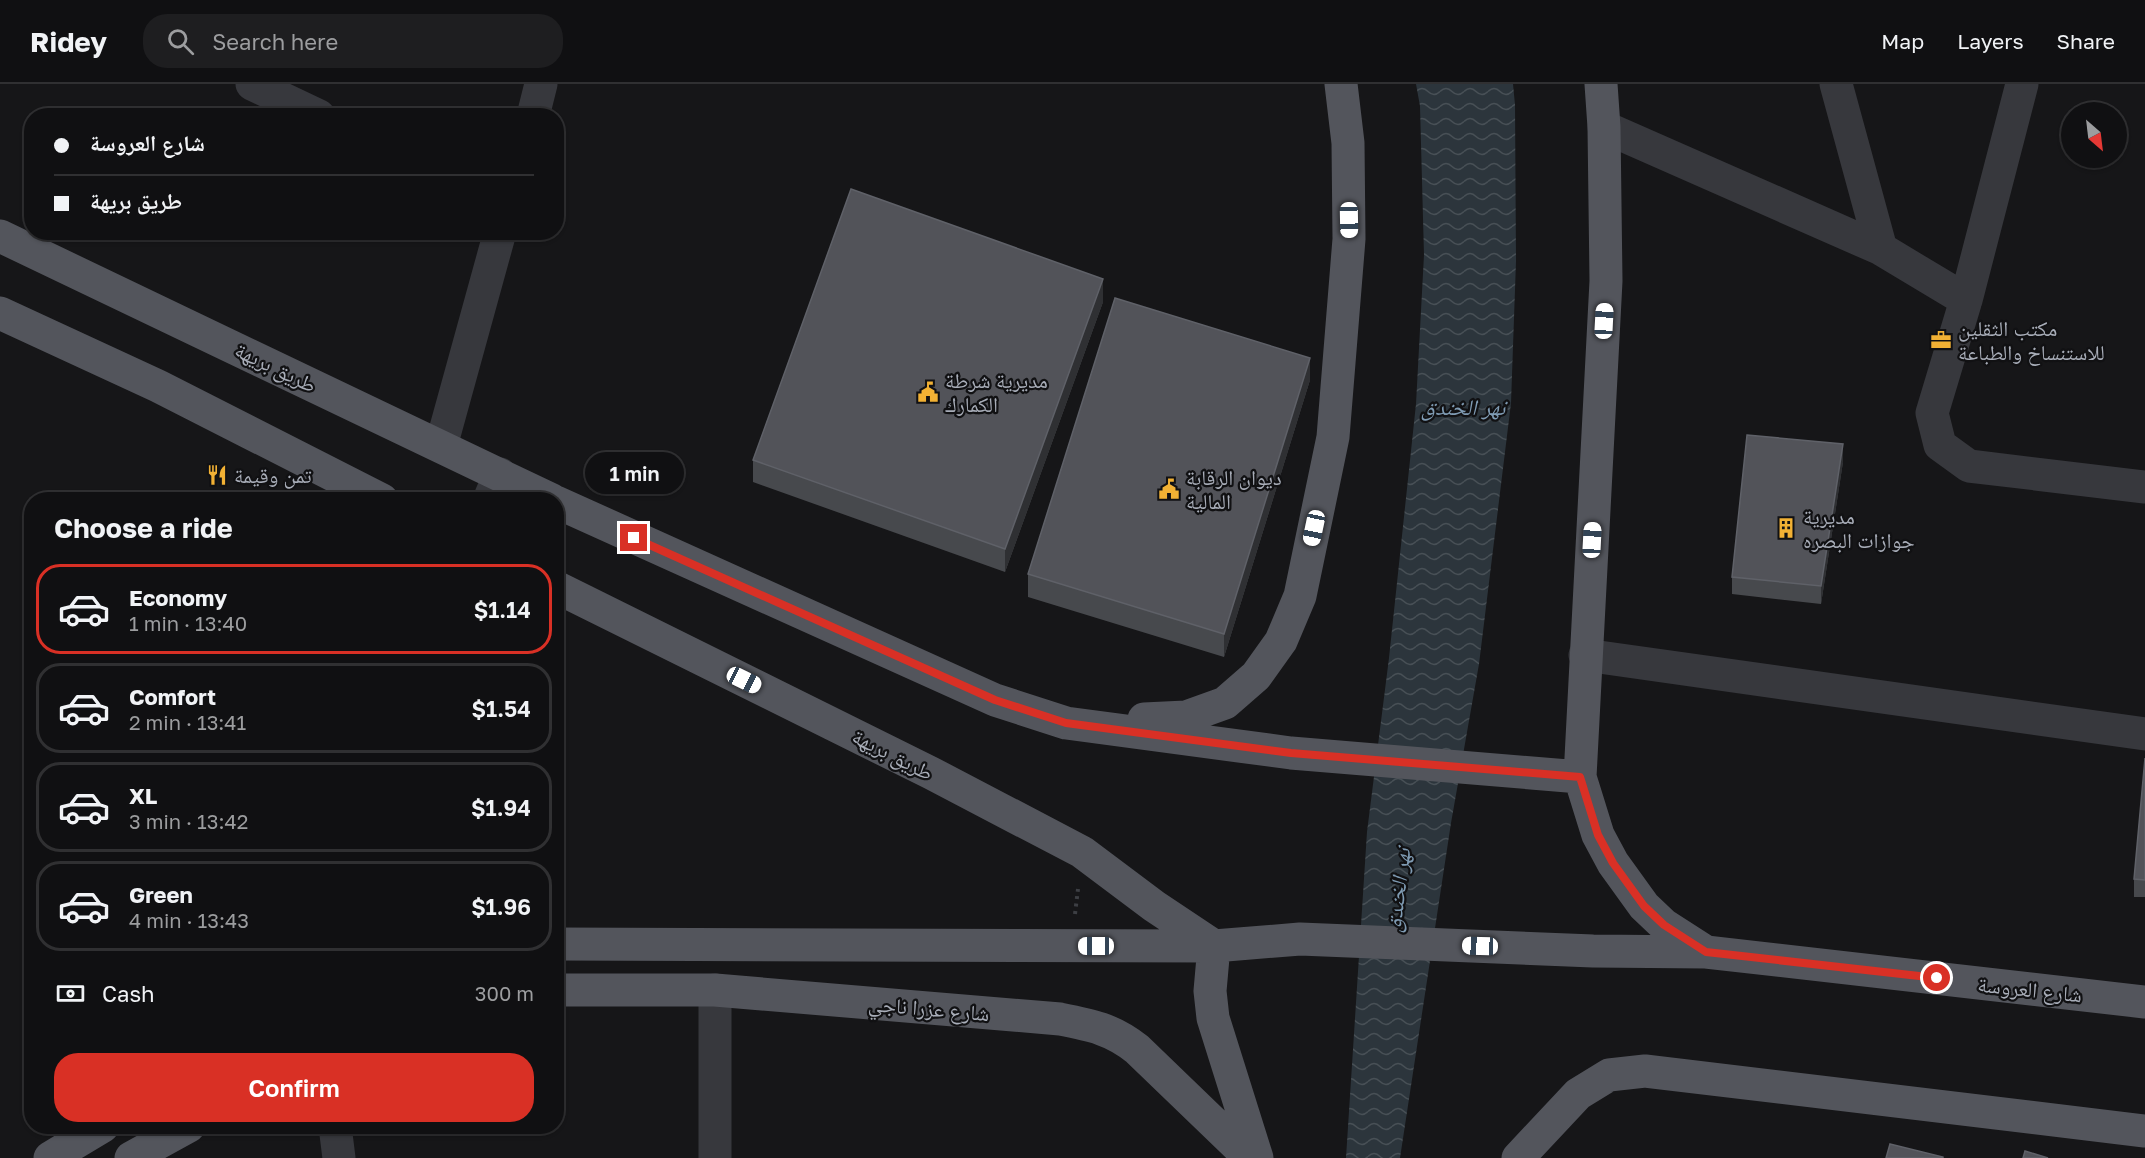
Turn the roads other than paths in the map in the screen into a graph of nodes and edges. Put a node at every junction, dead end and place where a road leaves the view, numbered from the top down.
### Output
1 (252, 84) edge
2 (541, 84) edge
3 (1341, 84) edge
4 (1600, 84) edge
5 (1836, 84) edge
6 (2022, 84) edge
7 (303, 108) edge
8 (534, 108) edge
9 (1604, 128) junction
10 (0, 236) edge
11 (498, 240) edge
12 (1881, 249) junction
13 (1966, 300) junction
14 (0, 313) edge
15 (441, 446) junction
16 (2145, 486) edge
17 (495, 487) edge
18 (366, 492) edge
19 (517, 492) edge
20 (564, 506) edge
21 (564, 591) edge
22 (1585, 655) junction
23 (1066, 723) junction
24 (2145, 734) edge
25 (1580, 777) junction
26 (564, 944) edge
27 (1214, 946) junction
28 (1706, 952) junction
29 (564, 990) edge
30 (715, 990) junction
31 (2145, 1002) edge
32 (2145, 1131) edge
33 (90, 1134) edge
34 (174, 1134) edge
35 (336, 1134) edge
36 (50, 1158) edge
37 (131, 1158) edge
38 (339, 1158) edge
39 (715, 1158) edge
40 (1250, 1158) edge
41 (1257, 1158) edge
42 (1518, 1158) edge

1 - 7 street
2 - 8 street
3 - 23 main road
4 - 9 main road
5 - 12 street
6 - 13 street
9 - 12 street
9 - 22 main road
10 - 15 main road, طريق بريهة
11 - 15 street
12 - 13 street
13 - 16 street
14 - 18 main road
15 - 17 main road, طريق بريهة
17 - 19 main road, طريق بريهة
20 - 23 main road
21 - 27 main road, طريق بريهة
22 - 24 street
22 - 25 main road
23 - 25 main road
25 - 28 main road
26 - 27 main road
27 - 28 main road, شارع العروسة
27 - 41 main road
28 - 31 main road, شارع العروسة
29 - 30 main road, شارع عزرا ناجي
30 - 39 street
30 - 40 main road, شارع عزرا ناجي
32 - 42 main road
33 - 36 main road
34 - 37 main road
35 - 38 street

